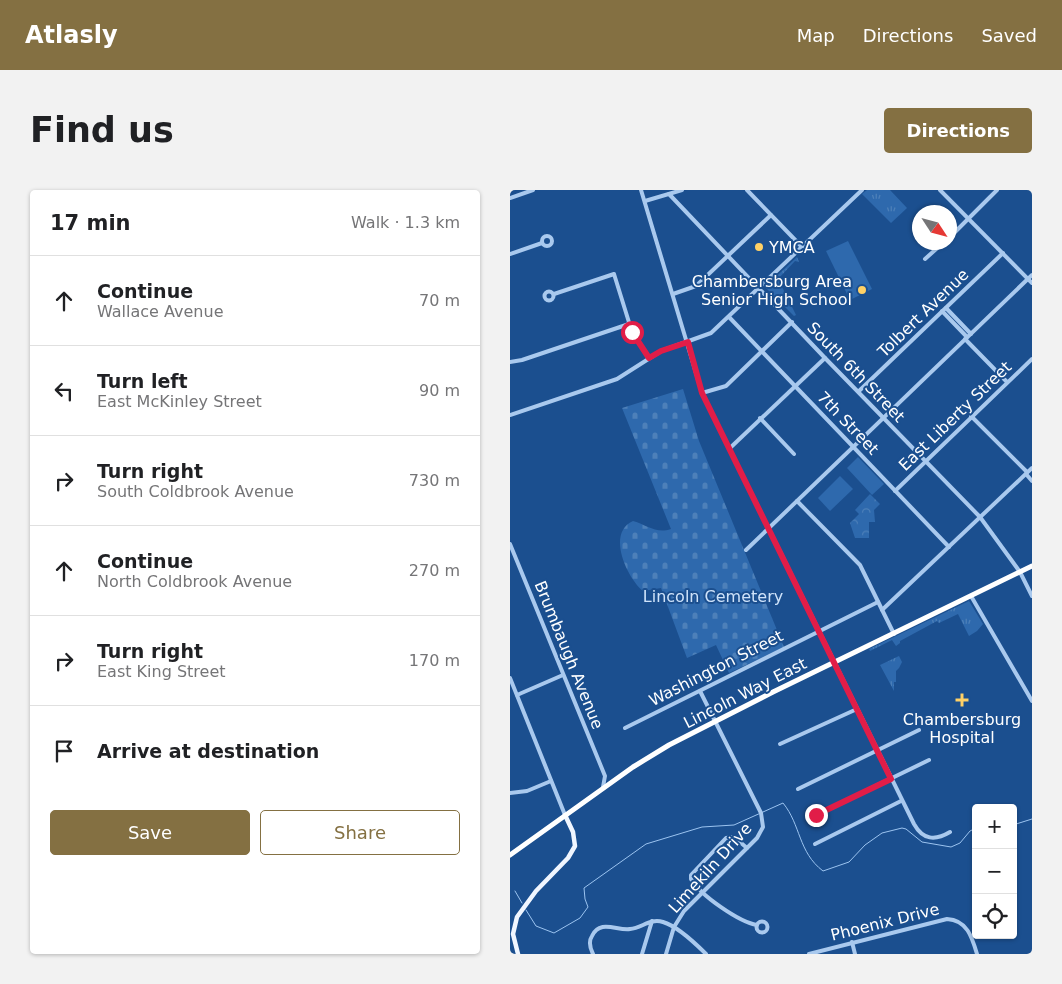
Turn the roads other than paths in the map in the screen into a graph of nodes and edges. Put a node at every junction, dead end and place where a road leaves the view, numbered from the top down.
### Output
1 (532, 190) edge
2 (641, 190) edge
3 (682, 190) edge
4 (747, 190) edge
5 (862, 190) edge
6 (940, 190) edge
7 (997, 190) edge
8 (669, 194) junction
9 (510, 198) edge
10 (645, 201) junction
11 (771, 215) junction
12 (968, 219) junction
13 (957, 231) edge
14 (542, 243) dead end
15 (802, 247) junction
16 (935, 250) edge
17 (1003, 253) junction
18 (510, 254) edge
19 (728, 257) junction
20 (925, 259) dead end
21 (1030, 277) edge
22 (1032, 283) edge
23 (759, 288) junction
24 (554, 294) dead end
25 (673, 294) junction
26 (944, 310) junction
27 (729, 317) junction
28 (792, 322) junction
29 (629, 324) junction
30 (968, 337) junction
31 (688, 342) junction
32 (762, 352) junction
33 (649, 358) junction
34 (825, 358) junction
35 (1032, 359) edge
36 (510, 362) edge
37 (1007, 382) junction
38 (795, 386) junction
39 (859, 391) junction
40 (702, 393) junction
41 (510, 414) edge
42 (971, 416) junction
43 (760, 418) junction
44 (883, 418) junction
45 (853, 447) junction
46 (730, 448) junction
47 (794, 454) dead end
48 (925, 462) junction
49 (1032, 468) edge
50 (1027, 473) junction
51 (1032, 481) edge
52 (895, 491) junction
53 (797, 501) junction
54 (980, 517) junction
55 (768, 528) junction
56 (510, 544) edge
57 (949, 547) junction
58 (746, 550) dead end
59 (1032, 566) edge
60 (1020, 572) junction
61 (972, 596) junction
62 (1032, 596) edge
63 (878, 602) junction
64 (882, 610) junction
65 (818, 631) junction
66 (894, 634) junction
67 (834, 663) junction
68 (563, 675) junction
69 (510, 678) edge
70 (700, 691) junction
71 (517, 694) junction
72 (1032, 701) edge
73 (857, 709) junction
74 (714, 722) junction
75 (625, 728) dead end
76 (920, 730) dead end
77 (780, 744) dead end
78 (877, 751) junction
79 (929, 760) dead end
80 (605, 776) junction
81 (891, 779) junction
82 (614, 780) junction
83 (551, 781) junction
84 (604, 788) junction
85 (798, 789) dead end
86 (510, 793) edge
87 (901, 801) junction
88 (565, 815) junction
89 (816, 815) dead end
90 (950, 832) dead end
91 (815, 844) dead end
92 (747, 848) junction
93 (510, 855) edge
94 (702, 891) junction
95 (652, 921) junction
96 (757, 925) dead end
97 (674, 927) junction
98 (852, 942) junction
99 (518, 954) edge
100 (593, 954) edge
101 (642, 954) edge
102 (666, 954) edge
103 (706, 954) edge
104 (809, 954) edge
105 (856, 954) edge
106 (977, 954) edge

1 - 9 street
2 - 10 street
3 - 8 street
4 - 11 street
5 - 15 street
6 - 12 street
7 - 12 street
8 - 10 street
8 - 19 street, South 6th Street
10 - 25 street
11 - 15 street
11 - 19 street
12 - 13 street
12 - 17 street
14 - 18 street
15 - 23 street
16 - 20 street
17 - 21 street
17 - 26 street, Tolbert Avenue
19 - 23 street, South 6th Street
19 - 25 street
21 - 22 street
21 - 30 street
23 - 27 street
23 - 28 street, South 6th Street
24 - 29 street
25 - 31 street
26 - 30 street
26 - 39 street, Tolbert Avenue
27 - 31 street
27 - 32 street, 7th Street
28 - 32 street
28 - 34 street, South 6th Street
29 - 33 street
29 - 36 street
30 - 37 street
30 - 44 street
31 - 33 street
31 - 40 street
32 - 38 street, 7th Street
32 - 40 street
33 - 41 street
34 - 38 street
34 - 39 street, South 6th Street
35 - 37 street, East Liberty Street
37 - 42 street, East Liberty Street
38 - 43 street
38 - 45 street, 7th Street
39 - 44 street, South 6th Street
40 - 46 street
42 - 48 street, East Liberty Street
42 - 50 street
43 - 46 street
43 - 47 street
44 - 45 street
44 - 48 street, South 6th Street
45 - 52 street, 7th Street
45 - 53 street
46 - 55 street
48 - 52 street, East Liberty Street
48 - 54 street, South 6th Street
49 - 50 street
50 - 51 street
50 - 54 street
52 - 57 street, 7th Street
53 - 55 street
53 - 63 street
54 - 57 street
54 - 60 street, South 6th Street
55 - 58 street
55 - 65 street
56 - 68 street, Brumbaugh Avenue
57 - 64 street
59 - 60 highway, Lincoln Way East
60 - 61 highway, Lincoln Way East
60 - 62 street, South 6th Street
61 - 66 highway, Lincoln Way East
61 - 72 street
63 - 64 street
63 - 65 street, Washington Street
64 - 66 street
65 - 67 street
65 - 70 street, Washington Street
66 - 67 highway, Lincoln Way East
67 - 73 street
67 - 74 highway, Lincoln Way East
68 - 71 street
68 - 80 street, Brumbaugh Avenue
69 - 71 street
70 - 74 street
70 - 75 street, Washington Street
71 - 83 street
73 - 77 street
73 - 78 street
74 - 82 highway, Lincoln Way East
74 - 92 street, Limekiln Drive
76 - 78 street
78 - 81 street
78 - 85 street
79 - 81 street
80 - 82 street
80 - 84 street, Brumbaugh Avenue
81 - 87 street
81 - 89 street
82 - 84 highway, Lincoln Way East
83 - 86 street
83 - 88 street
84 - 88 highway, Lincoln Way East
87 - 90 street
87 - 91 street
88 - 93 highway, Lincoln Way East
88 - 99 main road
92 - 94 street, Limekiln Drive
92 - 94 street
94 - 96 street
94 - 97 street, Limekiln Drive
95 - 97 street
95 - 100 street
95 - 101 street
97 - 102 street, Limekiln Drive
97 - 103 street
98 - 104 street, Phoenix Drive
98 - 105 street
98 - 106 street, Phoenix Drive

